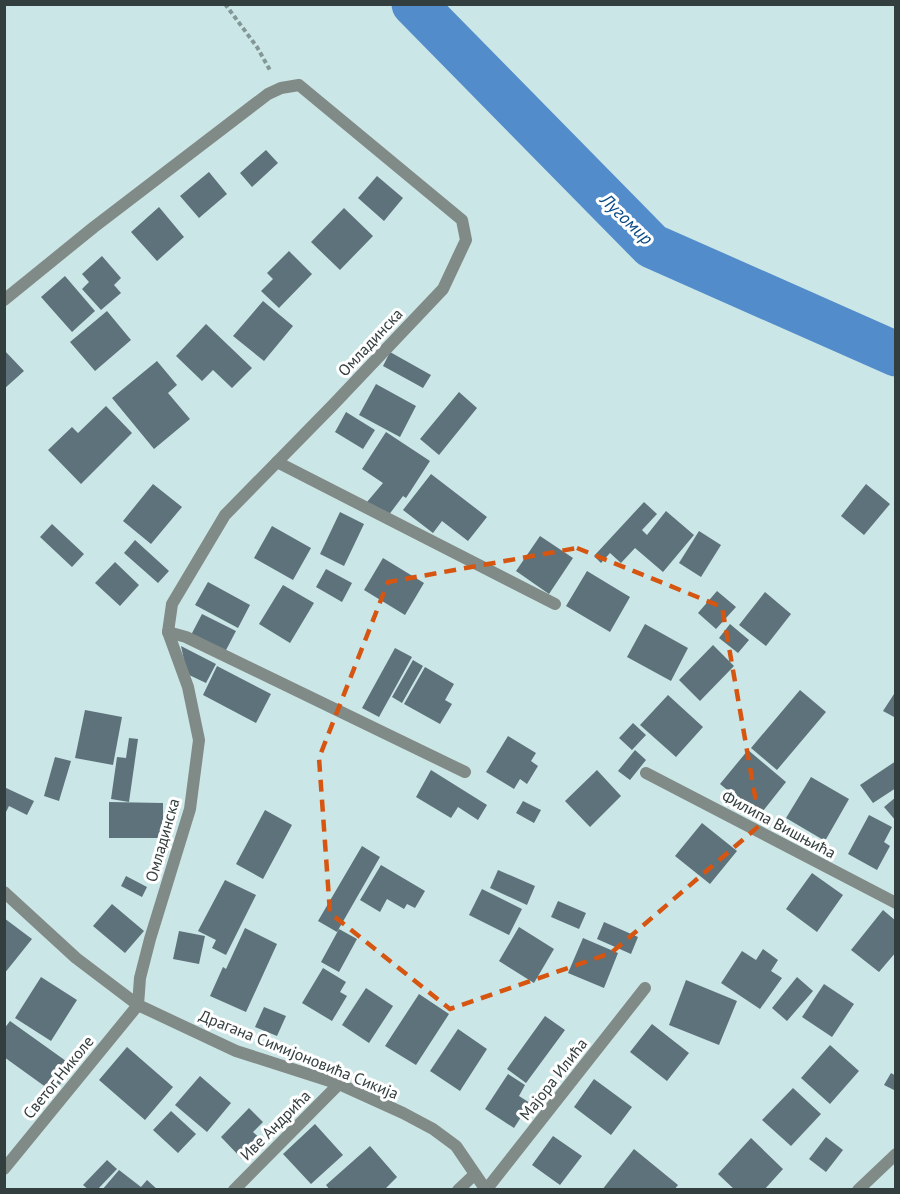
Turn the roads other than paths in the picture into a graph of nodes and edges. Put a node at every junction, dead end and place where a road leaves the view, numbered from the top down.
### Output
1 (4, 300) edge
2 (277, 462) junction
3 (555, 604) dead end
4 (168, 632) junction
5 (465, 772) dead end
6 (646, 773) dead end
7 (6, 897) edge
8 (896, 903) edge
9 (645, 988) dead end
10 (138, 1005) junction
11 (339, 1084) junction
12 (896, 1154) edge
13 (4, 1169) edge
14 (475, 1174) junction
15 (234, 1190) edge
16 (458, 1190) edge
17 (486, 1190) edge
18 (858, 1190) edge

1 - 2 street, Омладинска
2 - 3 street
2 - 4 street, Омладинска
4 - 5 street
4 - 10 street, Омладинска
6 - 8 street, Филипа Вишњића
7 - 10 street, Драгана Симијоновића Сикија
9 - 17 street, Мајора Илића
10 - 11 street, Драгана Симијоновића Сикија
10 - 13 street, Светог Николе
11 - 14 street, Драгана Симијоновића Сикија
11 - 15 street, Иве Андрића
12 - 18 street
14 - 16 street
14 - 17 street, Драгана Симијоновића Сикија

